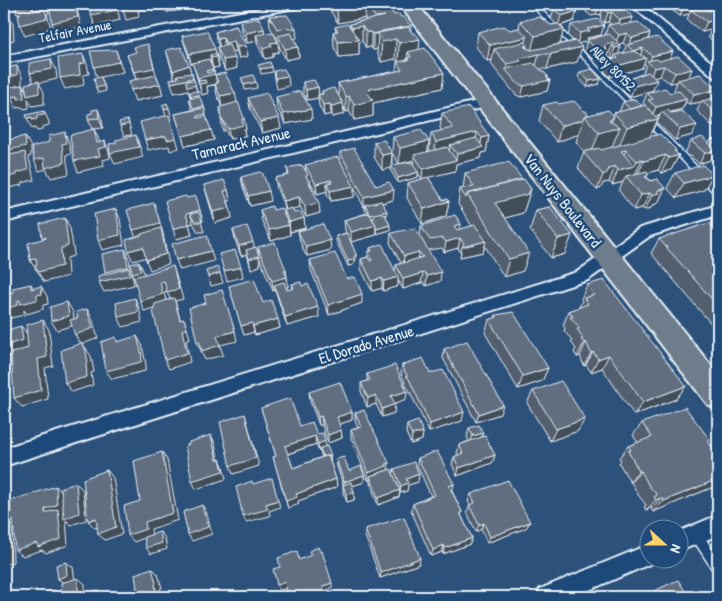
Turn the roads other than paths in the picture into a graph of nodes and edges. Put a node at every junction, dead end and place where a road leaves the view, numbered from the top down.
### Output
1 (300, 4) edge
2 (408, 4) edge
3 (533, 4) edge
4 (635, 4) edge
5 (4, 60) edge
6 (718, 74) edge
7 (486, 103) junction
8 (718, 192) edge
9 (718, 210) edge
10 (4, 217) edge
11 (609, 258) junction
12 (718, 396) edge
13 (4, 457) edge
14 (718, 525) edge
15 (690, 537) edge
16 (690, 540) edge
17 (640, 558) edge
18 (718, 568) edge
19 (548, 597) edge

1 - 5 street, Telfair Avenue
2 - 7 main road, Van Nuys Boulevard
3 - 8 lane, Alley 80152
4 - 6 street
7 - 10 street, Tamarack Avenue
7 - 11 main road, Van Nuys Boulevard
9 - 11 street, El Dorado Avenue
11 - 12 main road, Van Nuys Boulevard
11 - 13 street, El Dorado Avenue
14 - 15 street
16 - 18 lane
17 - 19 street

